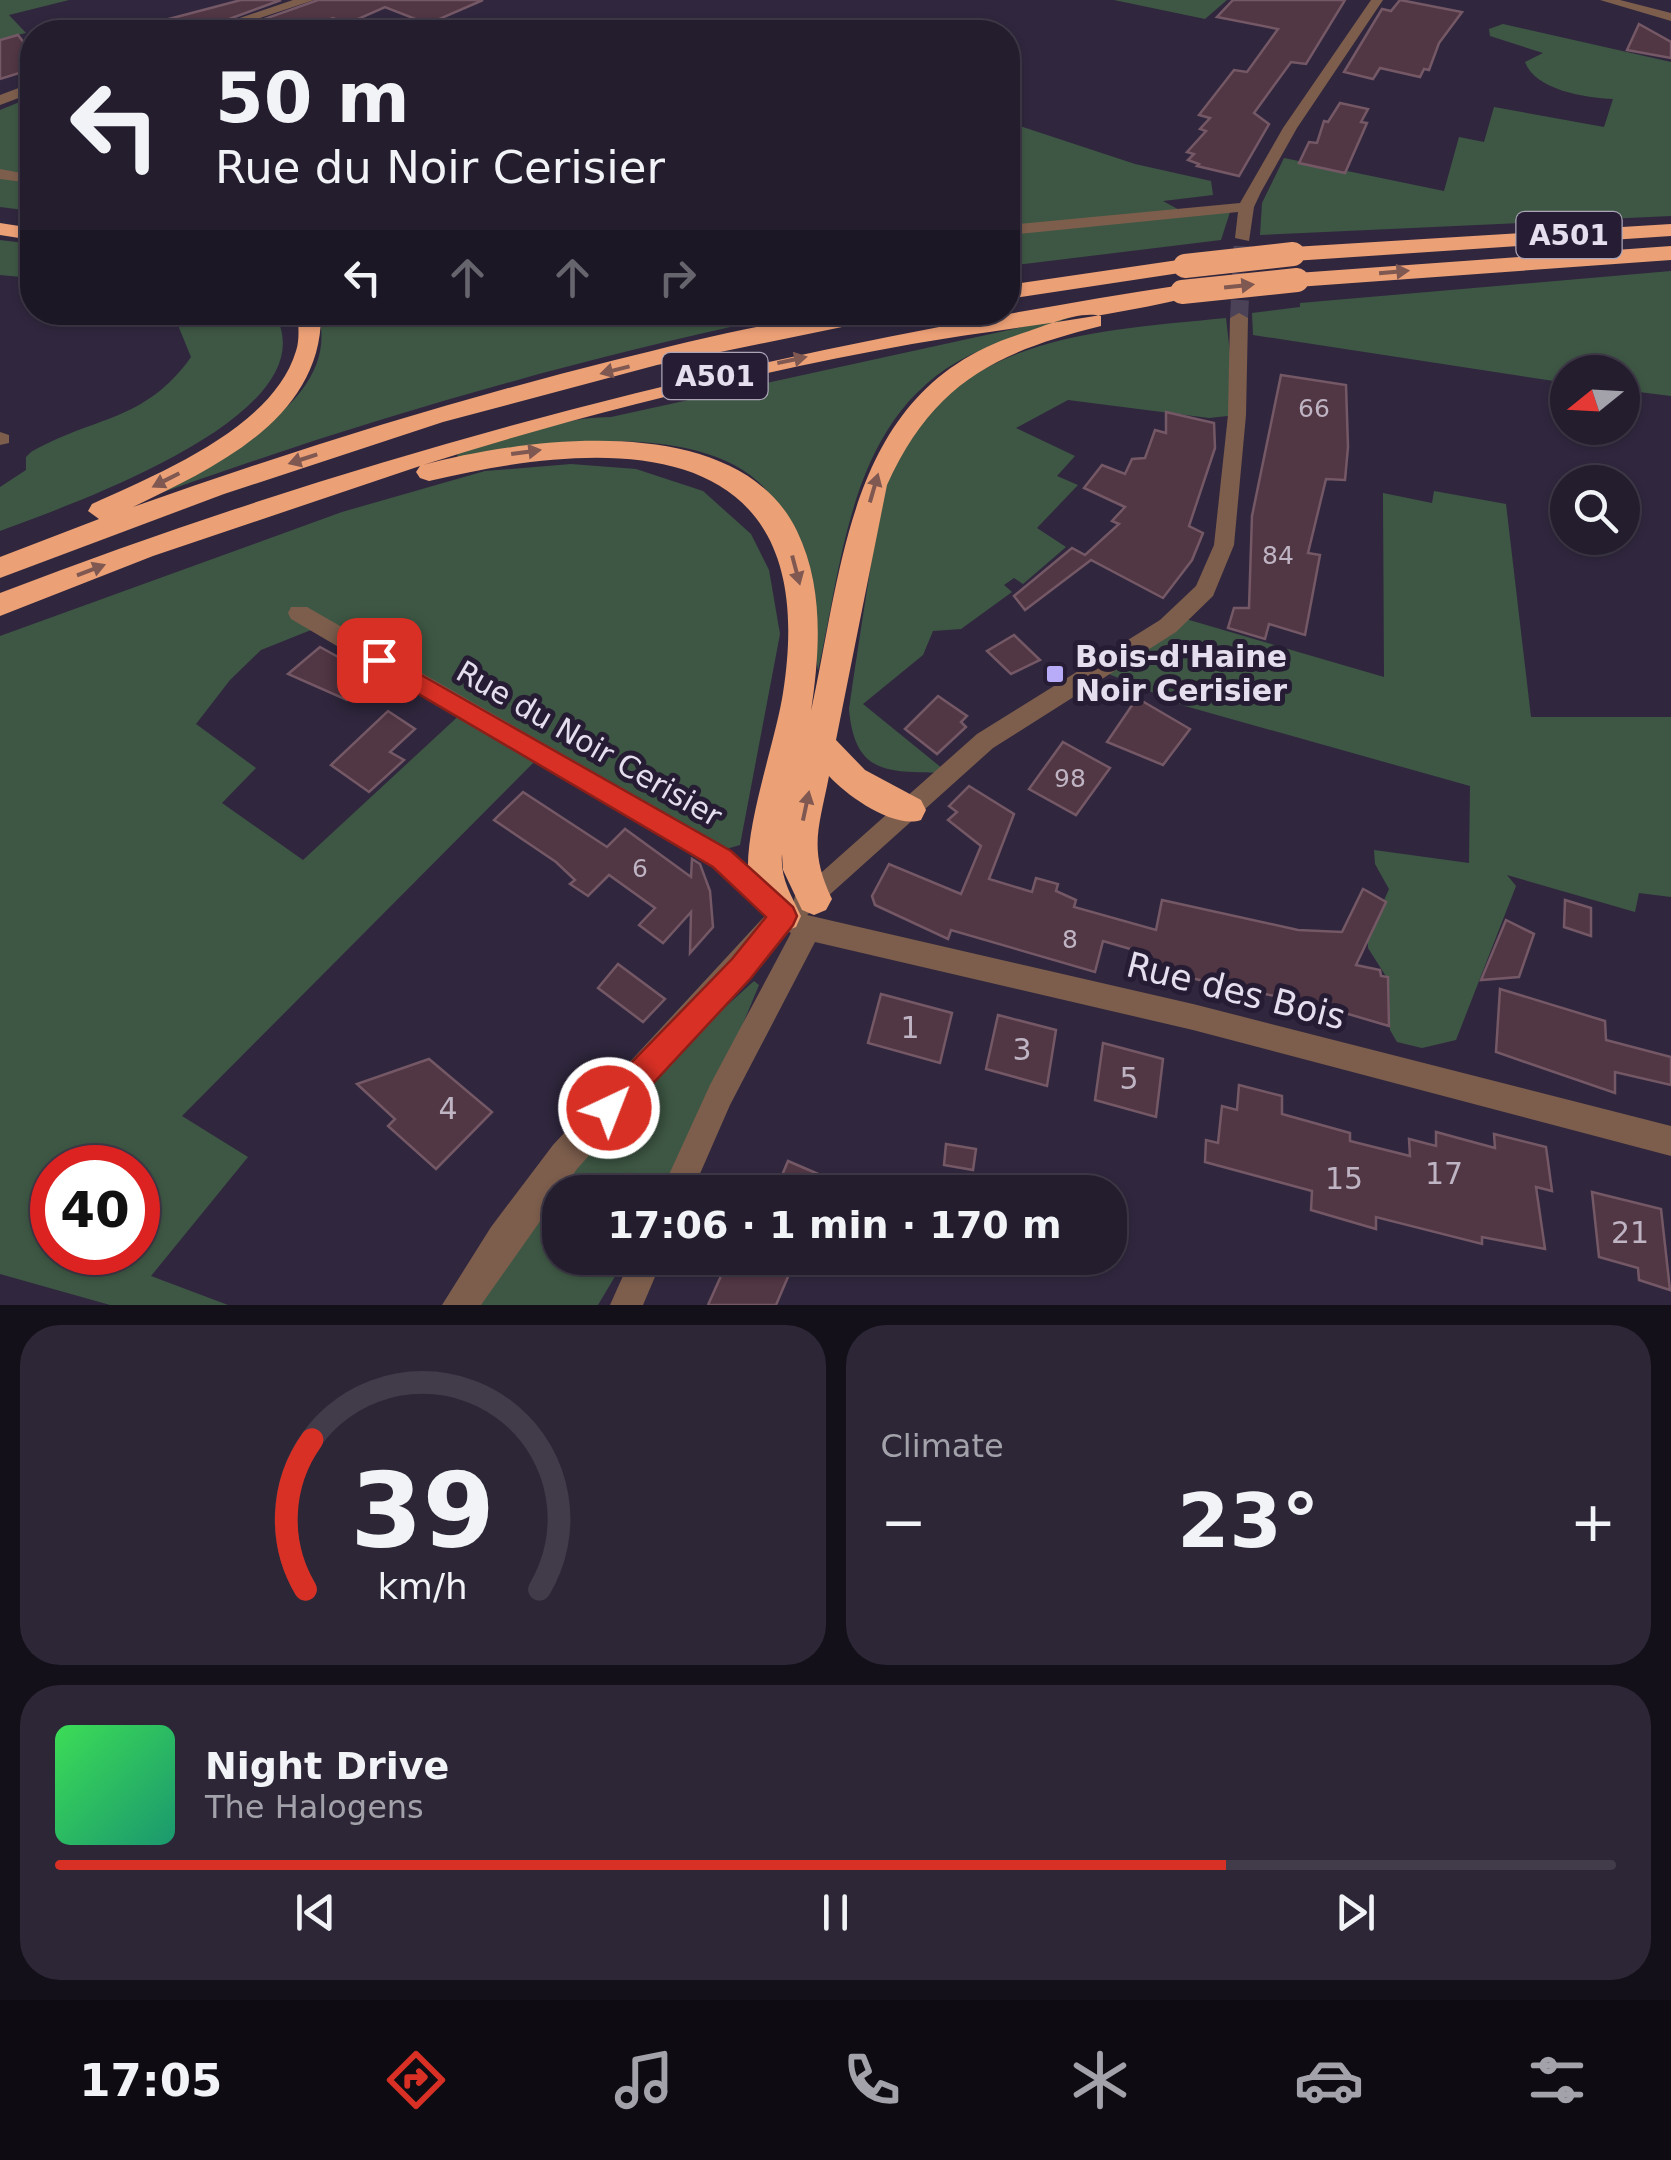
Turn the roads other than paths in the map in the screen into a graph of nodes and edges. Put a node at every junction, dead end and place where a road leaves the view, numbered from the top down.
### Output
1 (307, 0) edge
2 (1377, 0) edge
3 (1606, 0) edge
4 (1671, 17) edge
5 (243, 20) edge
6 (1246, 207) junction
7 (1020, 229) edge
8 (1671, 230) edge
9 (1244, 238) tunnel mouth
10 (1671, 252) edge
11 (1020, 275) edge
12 (1183, 279) junction
13 (1020, 291) edge
14 (1020, 312) edge
15 (1239, 318) tunnel mouth
16 (312, 325) edge
17 (819, 325) edge
18 (955, 325) edge
19 (260, 508) junction
20 (9, 564) edge
21 (0, 605) edge
22 (299, 613) dead end
23 (820, 744) junction
24 (909, 810) junction
25 (802, 914) junction
26 (1671, 1140) edge
27 (684, 1175) edge
28 (639, 1275) edge
29 (460, 1305) edge
30 (626, 1305) edge

1 - 5 street
2 - 6 street
3 - 4 street
6 - 7 street
6 - 9 street
8 - 12 highway, A501, bridge
12 -> 10 highway, A501, bridge
11 - 12 highway
12 - 13 highway, A501
14 -> 12 highway, A501
23 -> 12 highway
15 - 24 street
16 -> 20 highway
17 -> 20 highway, A501
19 -> 18 highway, A501
21 -> 19 highway, A501
19 -> 25 highway
22 - 25 street, Rue du Noir Cerisier
23 - 24 highway
25 -> 23 highway
24 - 25 street
25 - 26 street, Rue des Bois
25 - 27 street
25 - 29 street
28 - 30 street

